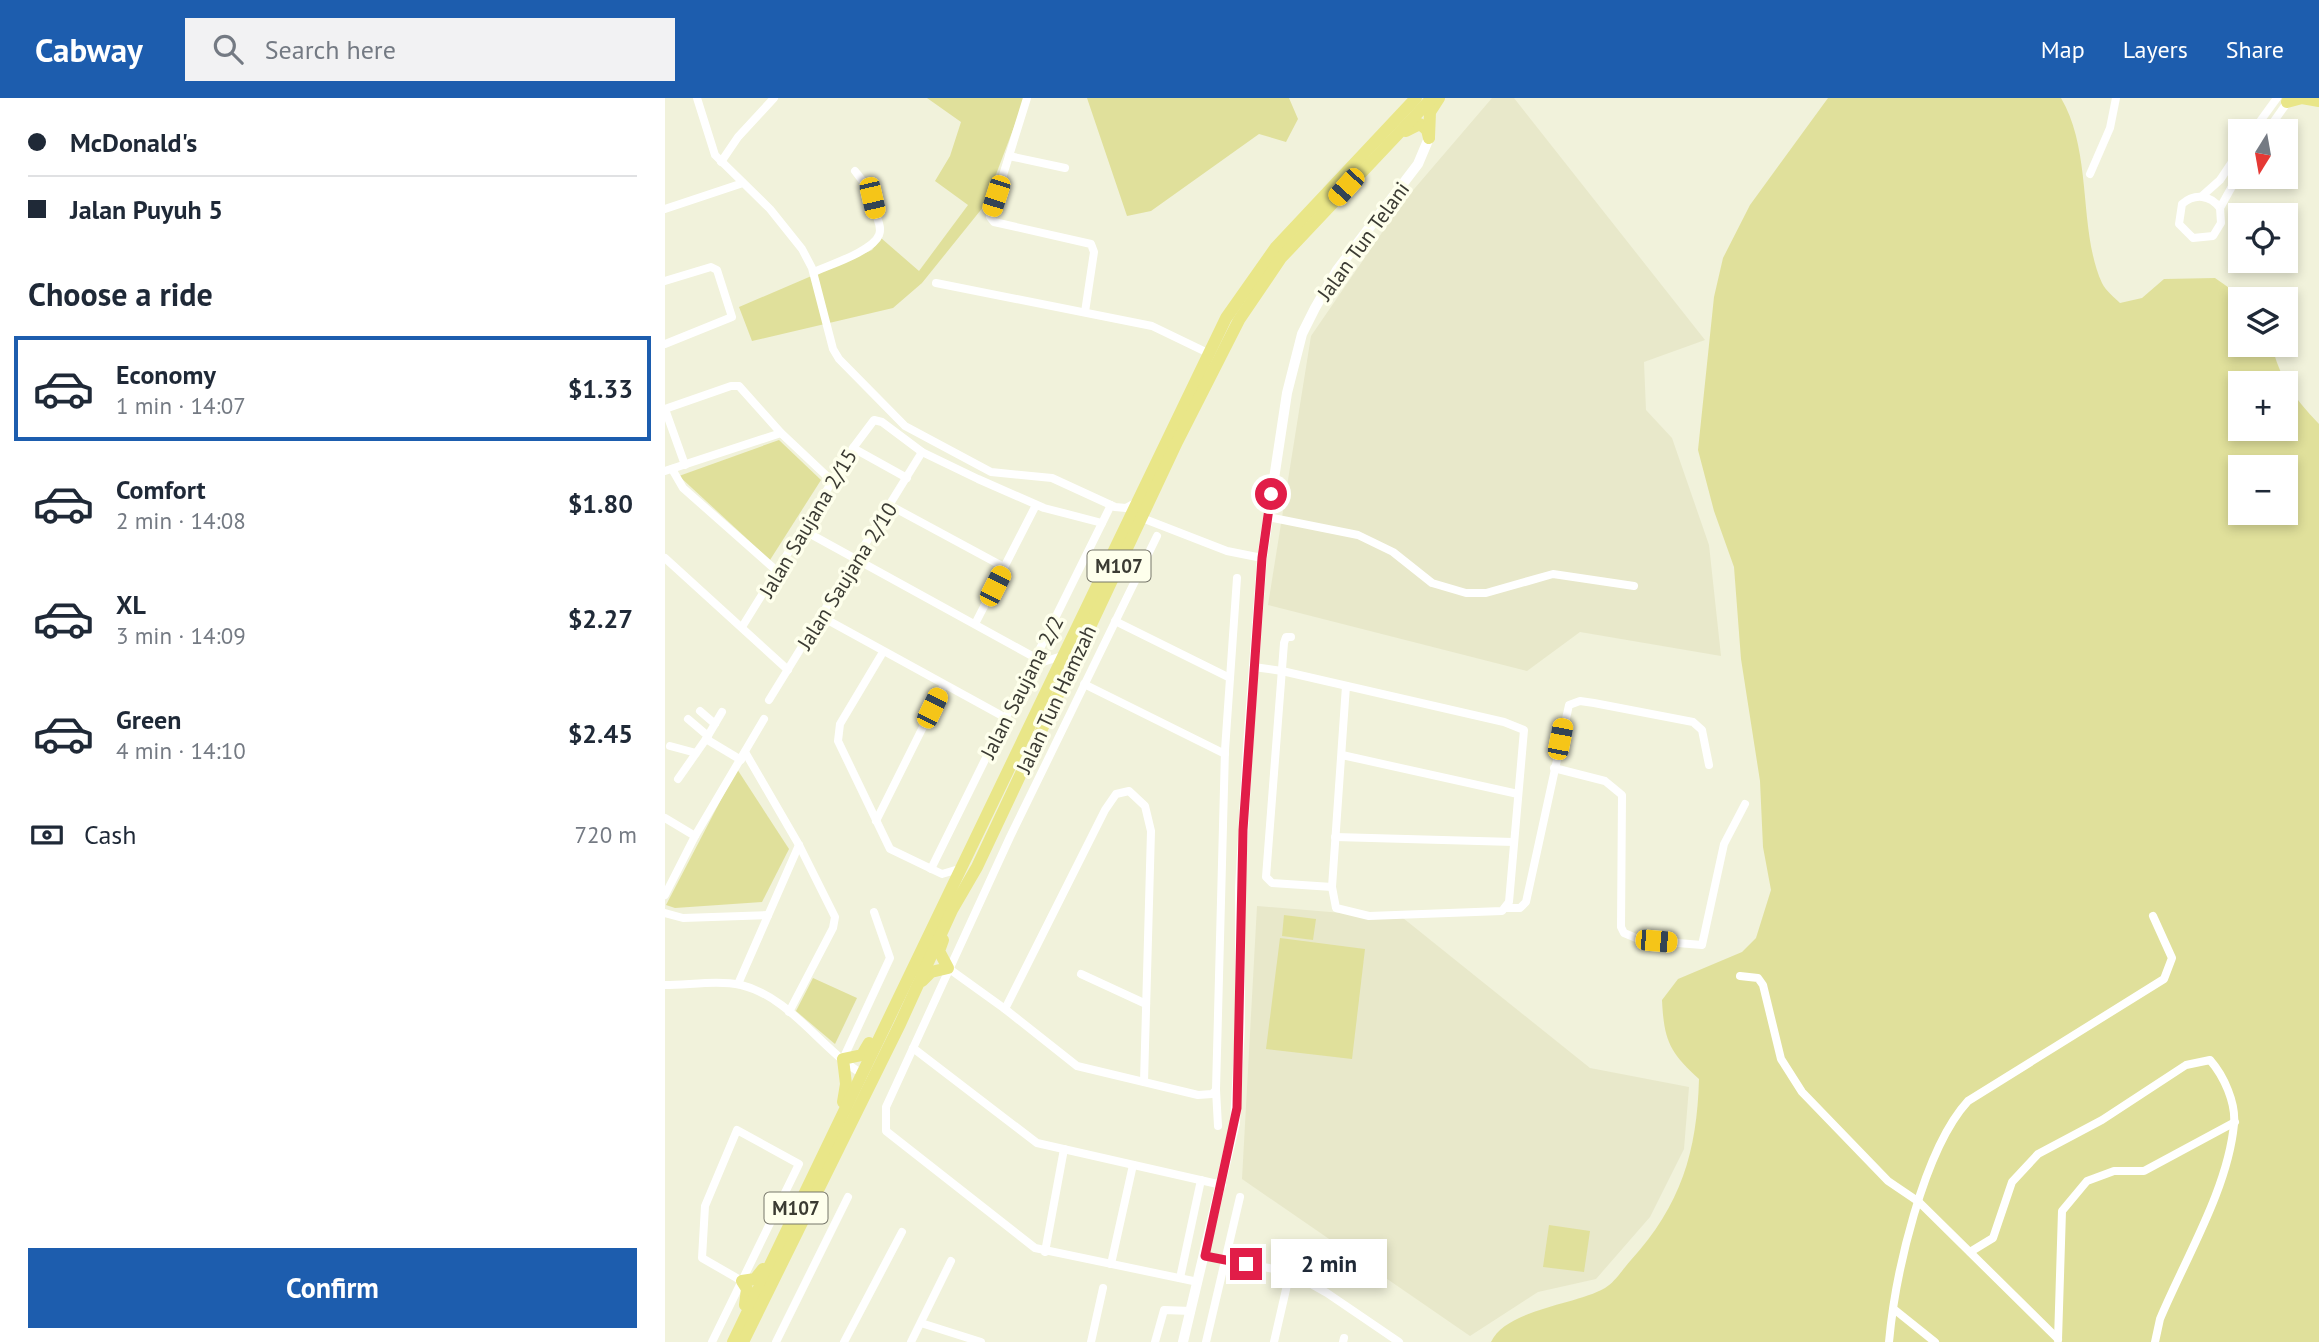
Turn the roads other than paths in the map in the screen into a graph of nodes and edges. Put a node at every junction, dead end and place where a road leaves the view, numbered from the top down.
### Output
1 (697, 98) edge
2 (773, 98) edge
3 (1027, 98) edge
4 (1416, 98) edge
5 (1432, 98) edge
6 (1440, 98) edge
7 (2116, 98) edge
8 (2285, 99) edge
9 (2319, 101) edge
10 (2265, 119) edge
11 (2274, 119) edge
12 (1429, 138) junction
13 (1009, 156) junction
14 (721, 162) junction
15 (1065, 168) dead end
16 (2228, 168) edge
17 (1363, 169) junction
18 (855, 171) dead end
19 (2090, 174) dead end
20 (743, 183) junction
21 (2231, 189) edge
22 (2202, 196) junction
23 (2220, 208) junction
24 (665, 209) edge
25 (814, 272) junction
26 (665, 282) edge
27 (936, 283) dead end
28 (1085, 313) junction
29 (665, 344) edge
30 (1208, 353) junction
31 (885, 406) junction
32 (665, 410) edge
33 (878, 421) junction
34 (781, 433) junction
35 (853, 448) junction
36 (922, 452) junction
37 (685, 465) junction
38 (668, 470) edge
39 (907, 478) junction
40 (832, 481) junction
41 (1135, 503) junction
42 (1036, 505) junction
43 (891, 506) junction
44 (1113, 506) junction
45 (1268, 517) junction
46 (1142, 518) junction
47 (1102, 523) junction
48 (1123, 528) junction
49 (803, 530) junction
50 (1157, 536) dead end
51 (665, 558) edge
52 (1262, 558) junction
53 (858, 561) junction
54 (1005, 567) junction
55 (778, 572) junction
56 (1237, 578) dead end
57 (1634, 586) dead end
58 (822, 617) junction
59 (1115, 621) junction
60 (975, 624) junction
61 (743, 627) junction
62 (1290, 637) dead end
63 (883, 652) junction
64 (1063, 656) junction
65 (1040, 660) junction
66 (1254, 667) junction
67 (788, 670) junction
68 (1282, 671) junction
69 (1230, 678) junction
70 (1050, 682) junction
71 (1084, 684) junction
72 (944, 685) junction
73 (1346, 686) junction
74 (769, 699) dead end
75 (700, 711) dead end
76 (722, 712) dead end
77 (1006, 718) junction
78 (688, 719) dead end
79 (764, 719) dead end
80 (715, 724) junction
81 (707, 737) junction
82 (670, 746) dead end
83 (696, 753) junction
84 (1225, 754) junction
85 (1342, 755) junction
86 (743, 756) junction
87 (1709, 765) dead end
88 (1554, 768) junction
89 (678, 779) dead end
90 (1518, 794) junction
91 (1745, 804) dead end
92 (665, 818) edge
93 (876, 821) junction
94 (695, 835) junction
95 (1335, 837) junction
96 (1514, 842) junction
97 (799, 845) junction
98 (963, 866) junction
99 (978, 867) junction
100 (931, 869) junction
101 (942, 874) junction
102 (1332, 887) junction
103 (665, 895) edge
104 (949, 896) junction
105 (1506, 908) junction
106 (874, 912) dead end
107 (665, 913) edge
108 (768, 915) junction
109 (2153, 916) dead end
110 (948, 968) junction
111 (1081, 974) dead end
112 (1740, 976) dead end
113 (738, 984) junction
114 (665, 985) edge
115 (902, 989) junction
116 (1146, 1004) junction
117 (1005, 1009) junction
118 (789, 1012) junction
119 (900, 1024) junction
120 (913, 1048) junction
121 (843, 1059) junction
122 (867, 1076) junction
123 (1144, 1082) junction
124 (1216, 1090) junction
125 (2235, 1122) junction
126 (1218, 1126) dead end
127 (1064, 1149) junction
128 (821, 1156) junction
129 (1133, 1165) junction
130 (1201, 1180) junction
131 (1222, 1185) junction
132 (1240, 1197) dead end
133 (848, 1198) dead end
134 (1919, 1202) junction
135 (902, 1232) dead end
136 (781, 1241) junction
137 (1045, 1252) junction
138 (1970, 1252) junction
139 (1205, 1256) junction
140 (1225, 1260) junction
141 (951, 1261) dead end
142 (1111, 1265) junction
143 (1290, 1272) junction
144 (1180, 1278) junction
145 (743, 1281) junction
146 (1198, 1282) junction
147 (1103, 1288) dead end
148 (1895, 1310) junction
149 (1191, 1311) junction
150 (921, 1323) junction
151 (738, 1339) edge
152 (777, 1340) edge
153 (2058, 1341) edge
154 (712, 1342) edge
155 (787, 1342) edge
156 (844, 1342) edge
157 (911, 1342) edge
158 (981, 1342) edge
159 (1091, 1342) edge
160 (1154, 1342) edge
161 (1183, 1342) edge
162 (1206, 1342) edge
163 (1274, 1342) edge
164 (1399, 1342) edge
165 (1889, 1342) edge
166 (1935, 1342) edge
167 (2155, 1342) edge

1 - 14 street
2 - 14 street
3 - 13 street
4 - 30 main road, Jalan Tun Hamzah / M107
5 - 17 main road, Jalan Tun Hamzah / M107
6 - 12 main road
7 - 19 street
8 - 9 main road
8 - 10 street
8 - 11 street
12 - 17 main road
12 - 45 street, Jalan Tun Telani
13 - 15 street
13 - 28 street
14 - 20 street
16 - 22 street
17 - 46 main road, Jalan Tun Hamzah / M107
18 - 25 street
20 - 24 street
20 - 25 street
21 - 23 street
22 - 23 street
22 - 23 street
25 - 31 street
26 - 29 street
27 - 28 street
28 - 30 street
30 - 41 main road, Jalan Tun Hamzah / M107
31 - 33 street
31 - 44 street
32 - 34 street
32 - 37 street
33 - 35 street, Jalan Saujana 2/15
33 - 36 street
34 - 37 street
34 - 40 street
35 - 39 street
35 - 40 street, Jalan Saujana 2/15
36 - 39 street, Jalan Saujana 2/10
36 - 42 street
37 - 38 street
38 - 55 street
39 - 43 street, Jalan Saujana 2/10
40 - 49 street, Jalan Saujana 2/15
41 - 44 street
41 - 48 main road, Jalan Tun Hamzah / M107
42 - 47 street
42 - 54 street
43 - 53 street, Jalan Saujana 2/10
43 - 54 street
44 - 47 street, Jalan Saujana 2/2
44 - 48 street
45 - 52 street, Jalan Tun Telani
45 - 57 street
46 - 52 street
46 - 99 main road, Jalan Tun Hamzah / M107
47 - 65 street, Jalan Saujana 2/2
48 - 64 main road, Jalan Tun Hamzah / M107
49 - 53 street
49 - 55 street, Jalan Saujana 2/15
50 - 59 street
51 - 61 street
52 - 66 street, Jalan Tun Telani
53 - 58 street, Jalan Saujana 2/10
53 - 60 street
54 - 60 street
55 - 61 street, Jalan Saujana 2/15
56 - 69 street
58 - 63 street
58 - 67 street, Jalan Saujana 2/10
59 - 69 street
59 - 71 street
60 - 65 street
61 - 67 street
62 - 68 street
63 - 72 street
63 - 93 street
64 - 65 street
64 - 70 main road, Jalan Tun Hamzah / M107
65 - 70 street
65 - 77 street, Jalan Saujana 2/2
66 - 68 street
66 - 131 street, Jalan Tun Telani
67 - 74 street, Jalan Saujana 2/10
68 - 73 street
68 - 102 street
69 - 84 street
70 - 98 main road, Jalan Tun Hamzah / M107
71 - 84 street
71 - 110 street
72 - 77 street
72 - 93 street
73 - 85 street
73 - 90 street
75 - 80 street
76 - 80 street
77 - 100 street, Jalan Saujana 2/2
78 - 81 street
79 - 86 street
80 - 81 street
81 - 83 street
81 - 86 street
82 - 83 street
83 - 89 street
84 - 124 street
85 - 90 street
85 - 95 street
86 - 94 street
86 - 97 street
87 - 88 street
88 - 91 street
88 - 105 street
90 - 96 street
92 - 94 street
93 - 100 street
94 - 103 street
95 - 96 street
95 - 102 street
96 - 105 street
97 - 108 street
97 - 118 street
98 - 101 street
98 - 104 main road, Jalan Tun Hamzah / M107
99 - 110 main road
99 - 119 main road, Jalan Tun Hamzah / M107
100 - 101 street
101 - 104 street
102 - 105 street
104 - 115 main road, Jalan Tun Hamzah / M107
106 - 121 street
107 - 108 street
108 - 113 street
109 - 134 street
110 - 117 street
110 - 119 main road
110 - 120 street
111 - 116 street
112 - 134 street
113 - 114 street
113 - 118 street
115 - 121 main road
115 - 122 main road, Jalan Tun Hamzah / M107
116 - 117 street
116 - 123 street
117 - 123 street
118 - 121 street
119 - 122 main road, Jalan Tun Hamzah / M107
120 - 127 street
120 - 137 street
121 - 122 street
121 - 128 main road
122 - 128 main road, Jalan Tun Hamzah / M107
122 - 151 main road, Jalan Tun Hamzah / M107
123 - 124 street
124 - 126 street
125 - 138 street
125 - 153 street
125 - 167 street
127 - 129 street
127 - 137 street
128 - 136 main road, Jalan Tun Hamzah / M107
129 - 130 street
129 - 142 street
130 - 131 street
130 - 144 street
131 - 139 street, Jalan Tun Telani
132 - 140 street
133 - 152 street
134 - 138 street
134 - 148 street
135 - 156 street
136 - 145 main road
136 - 151 main road, Jalan Tun Hamzah / M107
137 - 142 street
138 - 153 street
139 - 140 street
139 - 146 street, Jalan Tun Telani
140 - 143 street
140 - 162 street
141 - 150 street
142 - 144 street
143 - 163 street
143 - 164 street
144 - 146 street
145 - 145 street
145 - 151 main road
145 - 154 street
146 - 149 street, Jalan Tun Telani
147 - 159 street
148 - 165 street
148 - 166 street
149 - 160 street
149 - 161 street, Jalan Tun Telani
150 - 157 street
150 - 158 street
152 - 155 street

